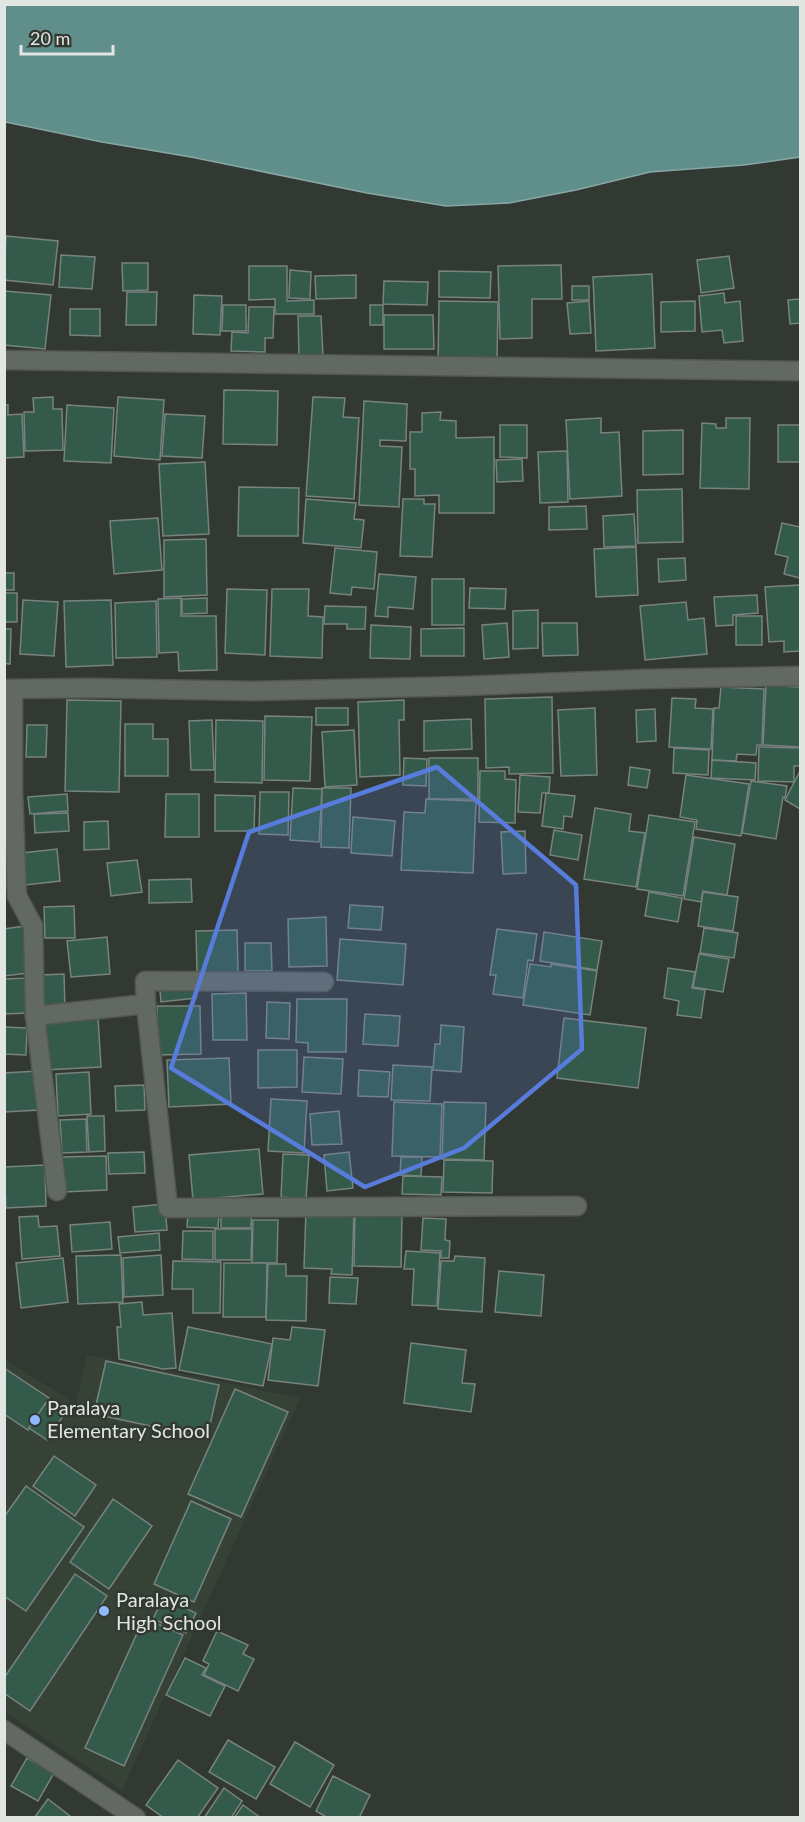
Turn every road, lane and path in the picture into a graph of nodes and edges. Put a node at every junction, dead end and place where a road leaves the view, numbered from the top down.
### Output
1 (4, 360) edge
2 (801, 370) edge
3 (801, 676) edge
4 (9, 689) edge
5 (324, 982) dead end
6 (146, 1004) junction
7 (35, 1016) junction
8 (57, 1191) dead end
9 (577, 1206) dead end
10 (4, 1730) edge
11 (136, 1818) edge

1 - 2 street
3 - 4 street
4 - 7 street
5 - 6 street
6 - 7 street
6 - 9 street
7 - 8 street
10 - 11 street

